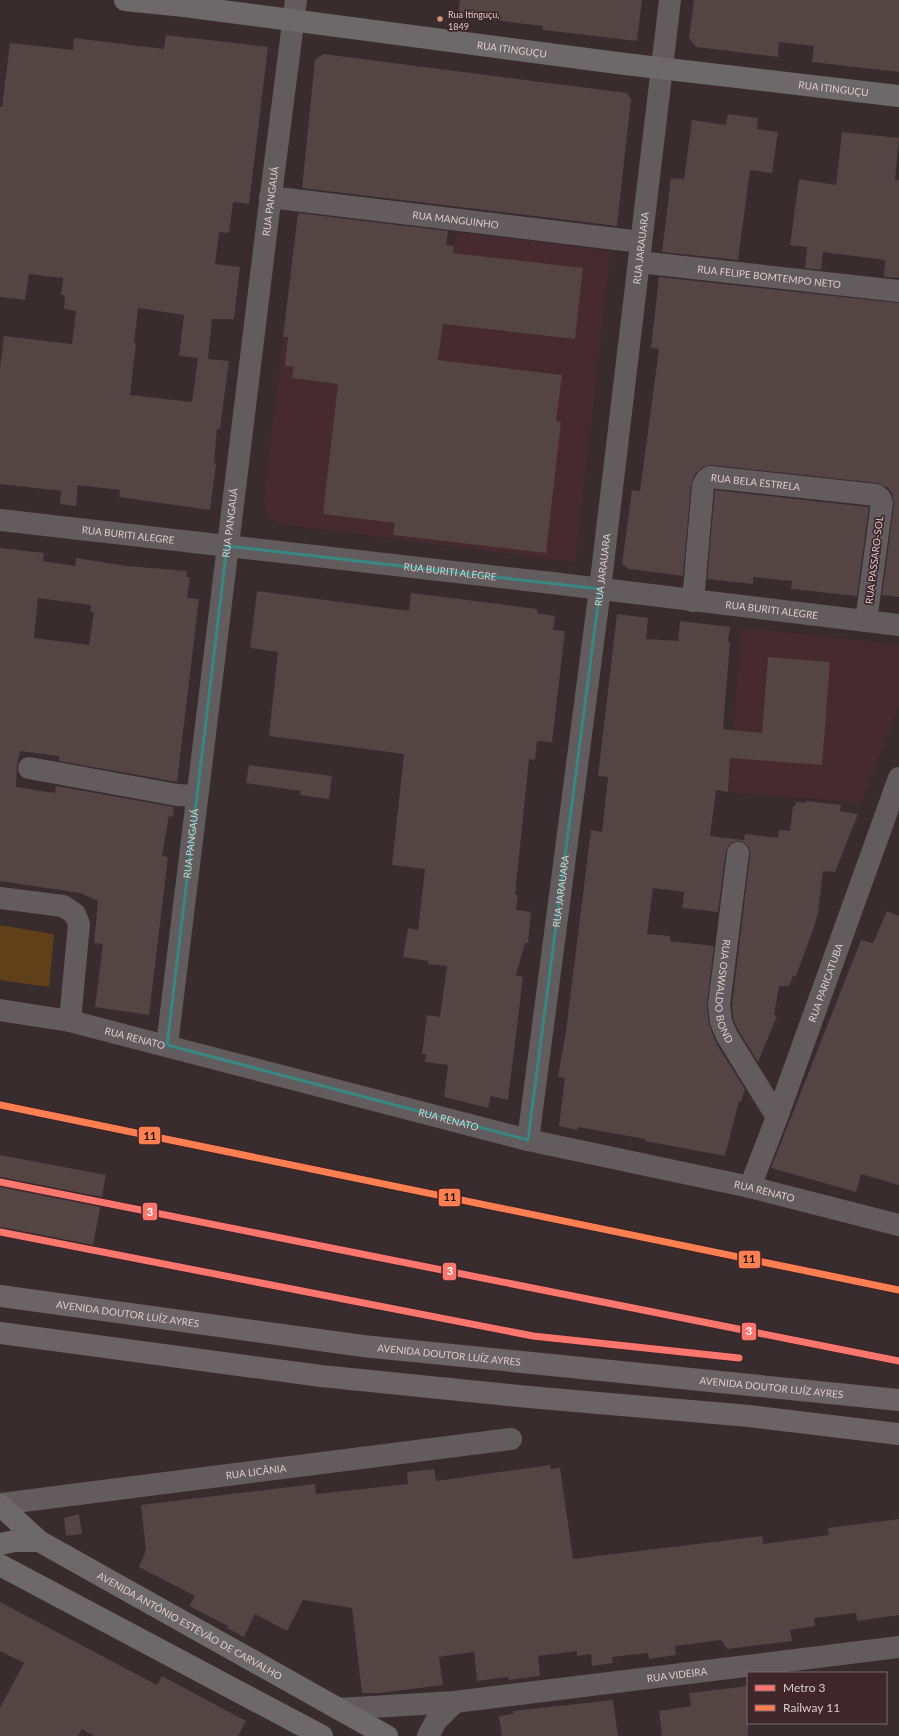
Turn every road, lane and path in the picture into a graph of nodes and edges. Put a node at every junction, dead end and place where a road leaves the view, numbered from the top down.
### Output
1 (125, 0) edge
2 (296, 0) edge
3 (670, 0) edge
4 (293, 21) junction
5 (662, 68) junction
6 (899, 96) edge
7 (270, 197) junction
8 (640, 252) junction
9 (899, 291) edge
10 (880, 498) joint
11 (0, 520) edge
12 (227, 546) junction
13 (600, 589) junction
14 (693, 601) junction
15 (866, 621) junction
16 (899, 625) edge
17 (30, 768) dead end
18 (899, 778) edge
19 (195, 796) junction
20 (738, 852) dead end
21 (0, 898) edge
22 (0, 1010) edge
23 (70, 1021) junction
24 (167, 1045) junction
25 (777, 1117) junction
26 (528, 1140) junction
27 (750, 1187) junction
28 (899, 1225) edge
29 (0, 1296) edge
30 (0, 1333) edge
31 (899, 1400) edge
32 (899, 1434) edge
33 (511, 1439) dead end
34 (0, 1505) edge
35 (39, 1541) junction
36 (0, 1544) edge
37 (0, 1565) edge
38 (899, 1647) edge
39 (455, 1702) junction
40 (338, 1710) junction
41 (322, 1736) edge
42 (387, 1736) edge
43 (428, 1736) edge

1 - 4 main road, RUA ITINGUÇU
2 - 4 street, RUA PANGAUÁ
3 - 5 street, RUA JARAUARA
4 - 5 main road, RUA ITINGUÇU
4 - 7 street, RUA PANGAUÁ
5 - 6 main road, RUA ITINGUÇU
5 - 8 street, RUA JARAUARA
7 - 8 street, RUA MANGUINHO
7 - 12 street, RUA PANGAUÁ
8 - 9 street, RUA FELIPE BOMTEMPO NETO
8 - 13 street, RUA JARAUARA
10 - 14 street, RUA BELA ESTRELA
10 - 15 street, RUA PASSARO-SOL
11 - 12 street, RUA BURITI ALEGRE
12 - 13 street, RUA BURITI ALEGRE
12 - 19 street, RUA PANGAUÁ
13 - 14 street, RUA BURITI ALEGRE
13 - 26 street, RUA JARAUARA
14 - 15 street, RUA BURITI ALEGRE
15 - 16 street, RUA BURITI ALEGRE
17 - 19 street
18 - 25 street, RUA PARICATUBA
19 - 24 street, RUA PANGAUÁ
20 - 25 street, RUA OSWALDO BOND
21 - 23 street
22 - 23 street, RUA RENATO
23 - 24 street, RUA RENATO
24 - 26 street, RUA RENATO
25 - 27 street, RUA PARICATUBA
26 - 27 street, RUA RENATO
27 - 28 street, RUA RENATO
29 - 31 highway, AVENIDA DOUTOR LUÍZ AYRES
30 - 32 highway
33 - 34 street, RUA LICÂNIA
34 - 35 main road, AVENIDA ANTÔNIO ESTÊVÃO DE CARVALHO
35 - 36 main road
35 - 40 main road, AVENIDA ANTÔNIO ESTÊVÃO DE CARVALHO
37 - 41 main road
38 - 39 street, RUA VIDEIRA
39 - 40 street, RUA VIDEIRA
39 - 43 street
40 - 42 main road, AVENIDA ANTÔNIO ESTÊVÃO DE CARVALHO

